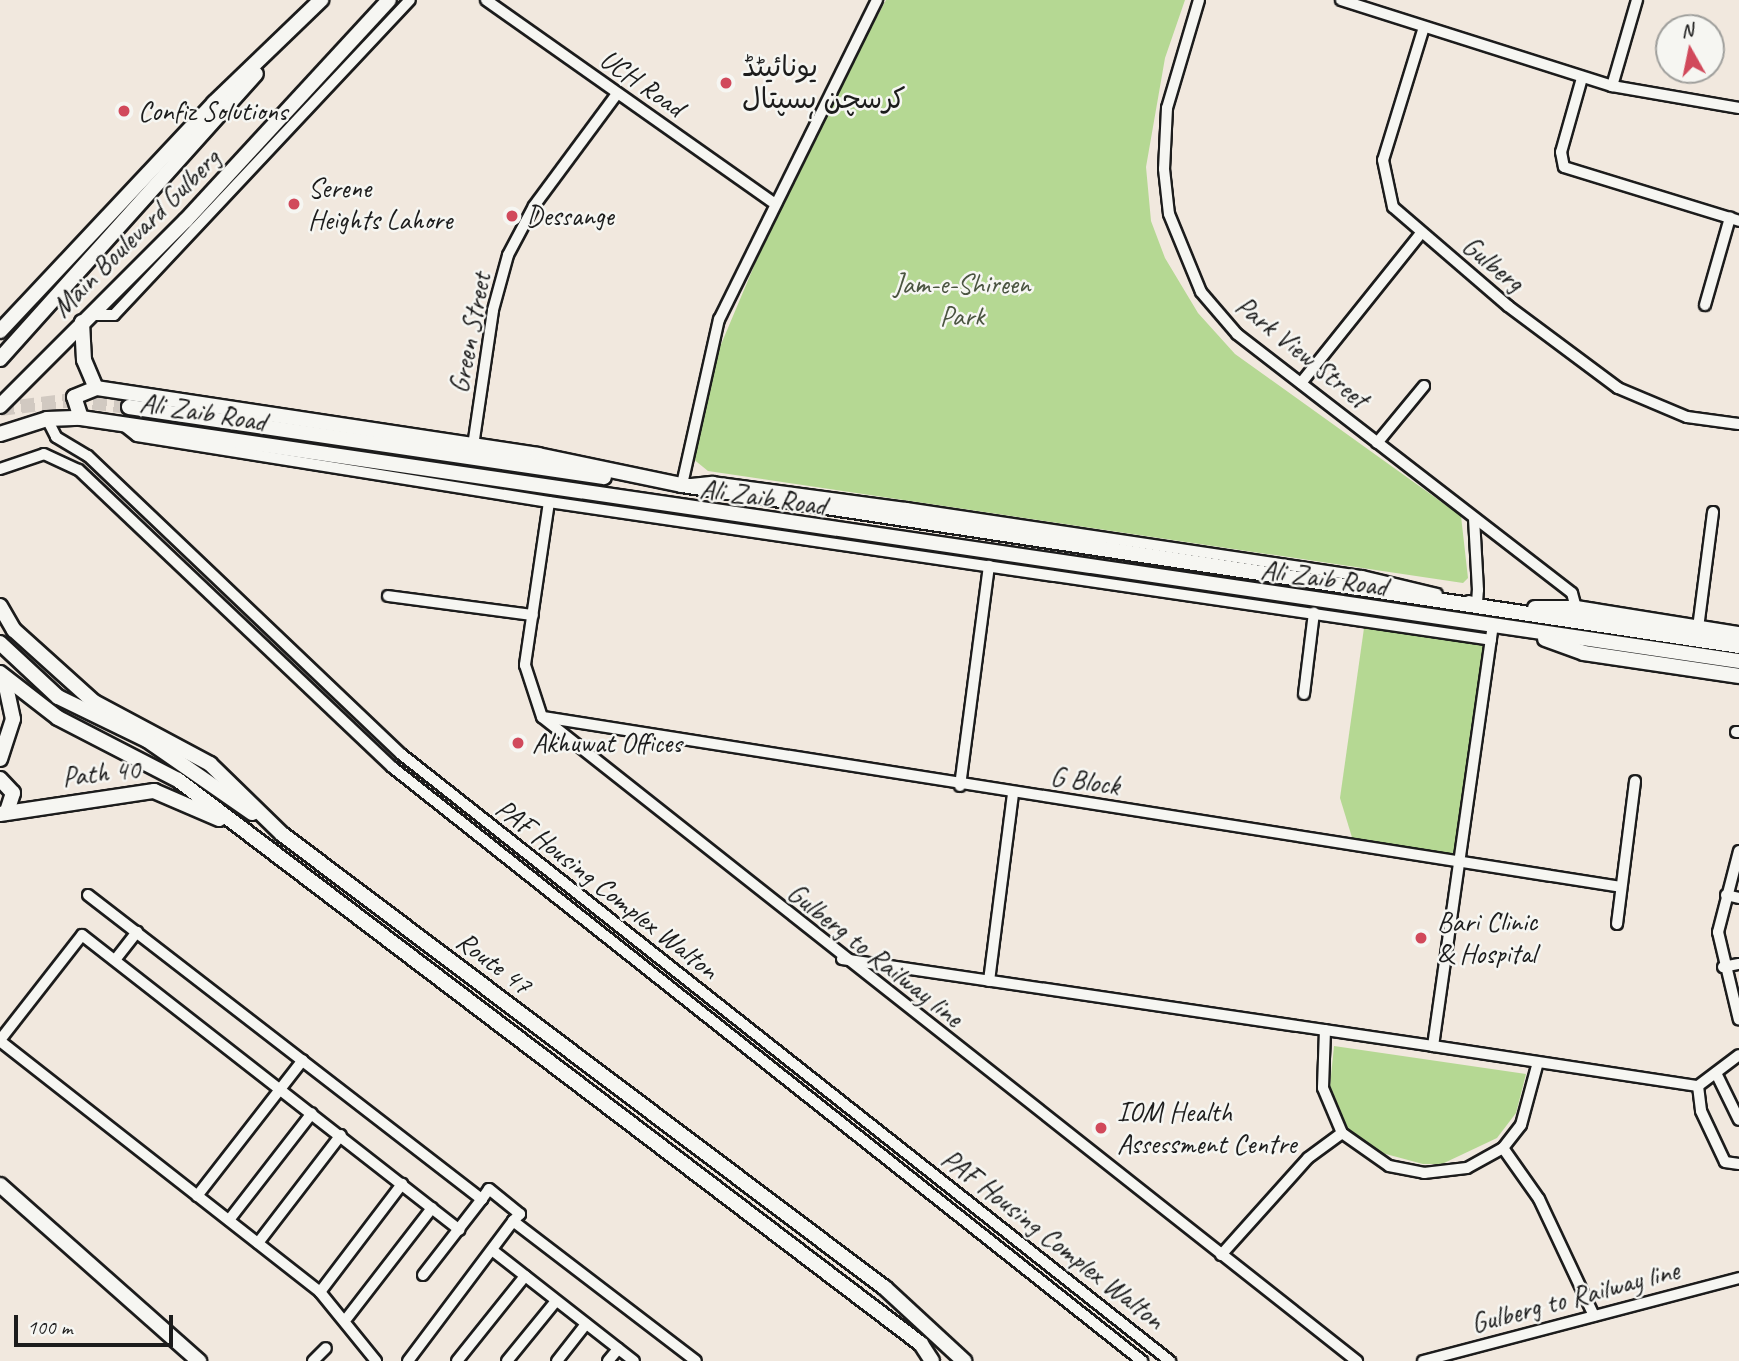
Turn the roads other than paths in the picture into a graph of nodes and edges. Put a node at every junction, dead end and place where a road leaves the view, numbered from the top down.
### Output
1 (321, 0) edge
2 (389, 0) edge
3 (410, 0) edge
4 (486, 0) edge
5 (877, 0) edge
6 (1199, 0) edge
7 (1341, 0) edge
8 (1637, 0) edge
9 (298, 23) junction
10 (1424, 27) junction
11 (1582, 78) junction
12 (1612, 86) junction
13 (617, 94) junction
14 (1739, 108) edge
15 (772, 202) junction
16 (1734, 219) edge
17 (1421, 233) junction
18 (1705, 304) dead end
19 (86, 318) junction
20 (0, 331) edge
21 (0, 359) edge
22 (1301, 383) junction
23 (1424, 386) dead end
24 (96, 388) junction
25 (0, 406) edge
26 (129, 407) tunnel mouth
27 (80, 418) junction
28 (47, 419) junction
29 (122, 424) junction
30 (1739, 424) edge
31 (0, 434) edge
32 (1377, 443) junction
33 (473, 446) junction
34 (0, 469) edge
35 (682, 485) junction
36 (549, 502) junction
37 (1713, 512) dead end
38 (1474, 519) junction
39 (989, 566) junction
40 (388, 596) dead end
41 (1477, 603) junction
42 (0, 606) edge
43 (1512, 608) junction
44 (1576, 608) junction
45 (1314, 613) junction
46 (533, 615) junction
47 (1698, 628) junction
48 (1522, 630) junction
49 (1492, 633) junction
50 (1739, 634) edge
51 (0, 643) edge
52 (1739, 646) edge
53 (1739, 661) edge
54 (2, 675) edge
55 (1739, 676) edge
56 (1304, 694) dead end
57 (542, 717) junction
58 (0, 759) edge
59 (0, 779) edge
60 (1635, 781) dead end
61 (960, 786) junction
62 (1013, 794) junction
63 (4, 813) edge
64 (242, 830) junction
65 (282, 834) junction
66 (1739, 851) edge
67 (1461, 860) junction
68 (1621, 887) junction
69 (88, 894) dead end
70 (1726, 895) junction
71 (1739, 898) edge
72 (1617, 923) dead end
73 (137, 932) junction
74 (842, 959) junction
75 (115, 960) junction
76 (1739, 964) edge
77 (1723, 968) junction
78 (989, 981) junction
79 (1739, 1020) edge
80 (1325, 1030) junction
81 (0, 1041) edge
82 (1433, 1046) junction
83 (1739, 1055) edge
84 (303, 1060) junction
85 (1538, 1062) junction
86 (1716, 1073) junction
87 (1698, 1086) junction
88 (281, 1088) junction
89 (312, 1113) junction
90 (1739, 1120) edge
91 (1342, 1133) junction
92 (341, 1135) junction
93 (1503, 1147) junction
94 (1739, 1164) edge
95 (402, 1184) junction
96 (0, 1185) edge
97 (197, 1196) junction
98 (482, 1199) junction
99 (432, 1208) junction
100 (229, 1220) junction
101 (513, 1221) junction
102 (459, 1230) junction
103 (258, 1243) junction
104 (492, 1250) junction
105 (1221, 1255) junction
106 (423, 1275) dead end
107 (525, 1276) junction
108 (1739, 1278) edge
109 (320, 1292) junction
110 (556, 1301) junction
111 (1594, 1316) junction
112 (347, 1318) junction
113 (586, 1324) junction
114 (326, 1348) dead end
115 (618, 1349) junction
116 (199, 1361) edge
117 (313, 1361) edge
118 (376, 1361) edge
119 (408, 1361) edge
120 (457, 1361) edge
121 (507, 1361) edge
122 (557, 1361) edge
123 (608, 1361) edge
124 (634, 1361) edge
125 (696, 1361) edge
126 (932, 1361) edge
127 (964, 1361) edge
128 (1142, 1361) edge
129 (1170, 1361) edge
130 (1357, 1361) edge
131 (1423, 1361) edge

1 - 9 main road, Main Boulevard Gulberg
2 - 19 main road, Main Boulevard Gulberg
3 - 19 street
4 - 13 street, UCH Road
5 - 15 street
6 - 22 street, Park View Street
7 - 10 street
8 - 12 street
9 - 20 main road, Main Boulevard Gulberg
9 - 21 main road
10 - 11 street
10 - 17 street, Gulberg
11 - 12 street
11 - 16 street
12 - 14 street
13 - 15 street, UCH Road
13 - 33 street, Green Street
15 - 35 street
16 - 18 street
17 - 22 street
17 - 30 street, Gulberg
19 - 24 main road
19 - 25 main road, Main Boulevard Gulberg
22 - 32 street, Park View Street
23 - 32 street
24 - 27 main road
24 - 33 main road, Ali Zaib Road
26 - 35 main road
27 - 28 main road, Ali Zaib Road
27 - 29 main road, Ali Zaib Road
28 - 31 main road, Ali Zaib Road
28 - 129 street, PAF Housing Complex Walton
29 - 36 street
29 - 49 main road, Ali Zaib Road
32 - 38 street, Park View Street
33 - 35 main road, Ali Zaib Road
34 - 128 street, PAF Housing Complex Walton
35 - 41 main road, Ali Zaib Road
36 - 39 street
36 - 46 street, Gulberg to Railway line
37 - 47 street
38 - 41 street
38 - 44 street, Park View Street
39 - 45 street
39 - 61 street
40 - 46 street
41 - 43 main road, Ali Zaib Road
42 - 65 main road, Route 47
43 - 44 main road, Ali Zaib Road
43 - 52 main road, Ali Zaib Road
44 - 47 main road, Ali Zaib Road
45 - 49 street
45 - 56 street
46 - 57 street, Gulberg to Railway line
47 - 50 main road, Ali Zaib Road
48 - 49 main road, Ali Zaib Road
48 - 53 main road, Ali Zaib Road
48 - 55 main road, Ali Zaib Road
49 - 67 street
51 - 65 main road
54 - 58 main road
54 - 64 main road, Route 47
57 - 61 street, G Block
57 - 74 street, Gulberg to Railway line
59 - 63 main road
60 - 68 street
61 - 62 street, G Block
62 - 67 street, G Block
62 - 78 street
63 - 64 main road, Path 40
64 - 126 main road, Route 47
65 - 127 main road, Route 47
66 - 70 street
67 - 68 street, G Block
67 - 82 street
68 - 72 street
69 - 73 street
70 - 71 street
70 - 77 street
73 - 75 street
73 - 84 street
74 - 78 street
74 - 105 street, Gulberg to Railway line
75 - 81 street
75 - 88 street
76 - 77 street
77 - 79 street
78 - 80 street
80 - 82 street
80 - 91 street
81 - 97 street
82 - 85 street
83 - 86 street
84 - 88 street
84 - 98 street
85 - 87 street
85 - 93 street
86 - 87 street
86 - 90 street
87 - 94 street
88 - 89 street
88 - 97 street
89 - 92 street
89 - 100 street
91 - 93 street
91 - 105 street
92 - 95 street
92 - 103 street
93 - 111 street
95 - 99 street
95 - 109 street
96 - 116 main road
97 - 100 street
98 - 101 street
98 - 102 street
99 - 102 street
99 - 112 street
100 - 103 street
101 - 104 street
101 - 125 street
102 - 106 street
103 - 109 street
104 - 107 street
104 - 119 street
105 - 130 street, Gulberg to Railway line
107 - 110 street
107 - 120 street
108 - 111 street, Gulberg to Railway line
109 - 112 street
110 - 113 street
110 - 121 street
111 - 131 street, Gulberg to Railway line
112 - 118 street
113 - 115 street
113 - 122 street
114 - 117 street
115 - 123 street
115 - 124 street

